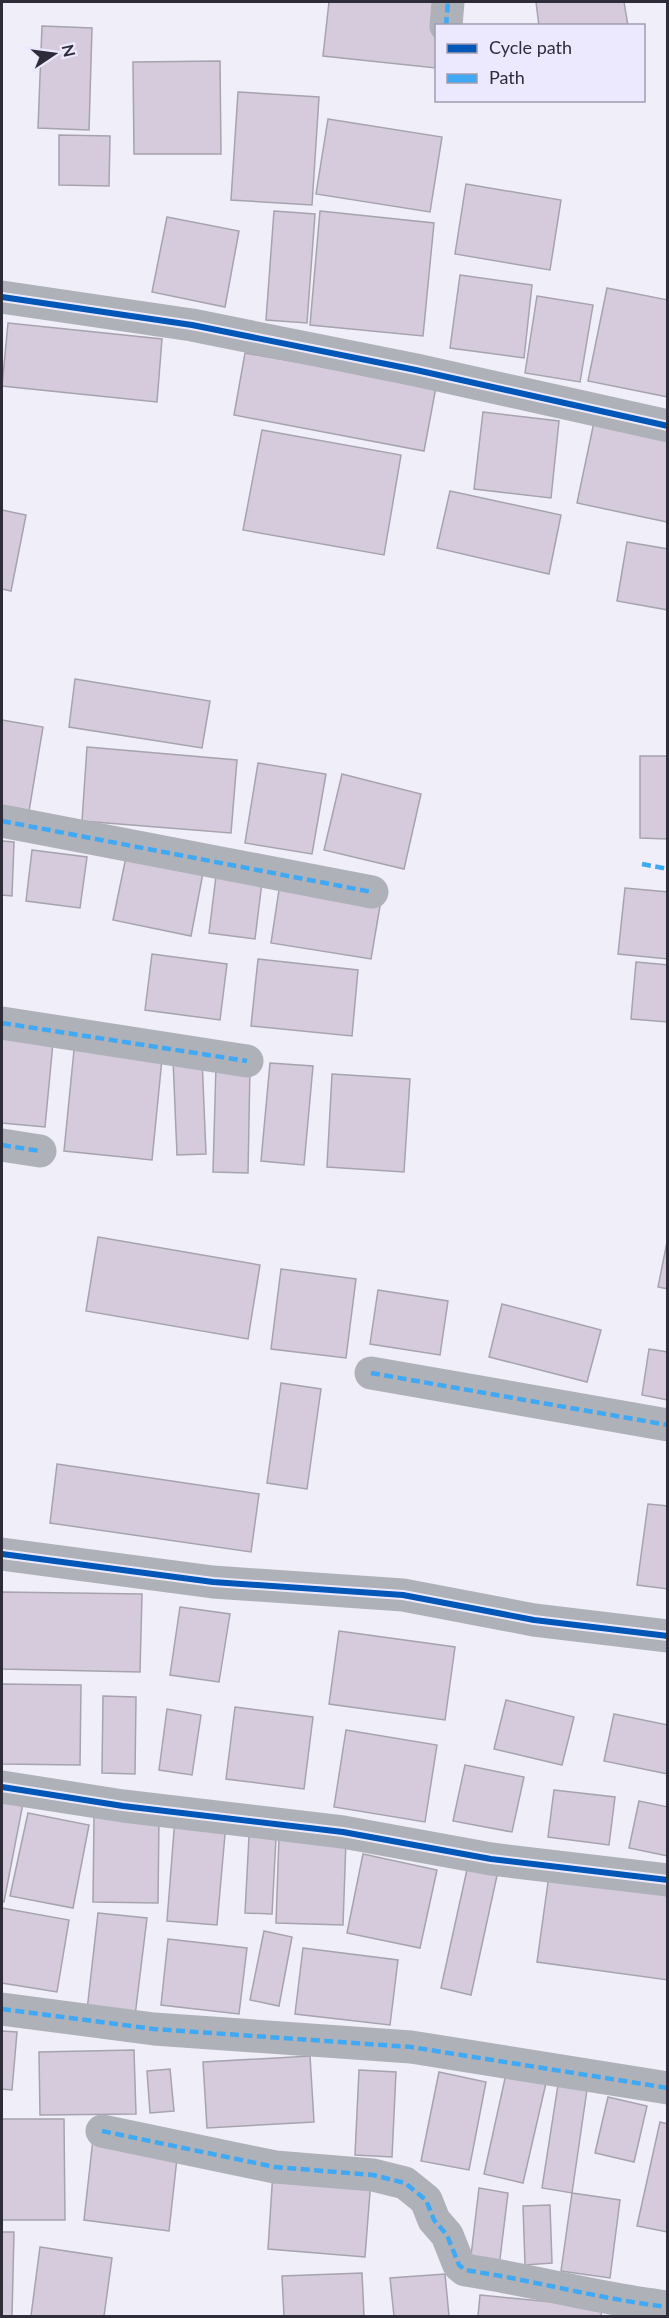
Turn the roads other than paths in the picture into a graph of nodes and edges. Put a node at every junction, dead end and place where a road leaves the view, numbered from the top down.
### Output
1 (448, 2) edge
2 (446, 24) edge
3 (2, 297) edge
4 (668, 426) edge
5 (2, 821) edge
6 (372, 892) dead end
7 (2, 1023) edge
8 (247, 1061) dead end
9 (2, 1145) edge
10 (40, 1151) dead end
11 (371, 1373) dead end
12 (668, 1425) edge
13 (2, 1554) edge
14 (668, 1636) edge
15 (2, 1787) edge
16 (668, 1880) edge
17 (2, 2009) edge
18 (668, 2088) edge
19 (102, 2131) dead end
20 (668, 2307) edge

1 - 2 street
3 - 4 street
5 - 6 street
7 - 8 street
9 - 10 street
11 - 12 street
13 - 14 street
15 - 16 street
17 - 18 street
19 - 20 street

